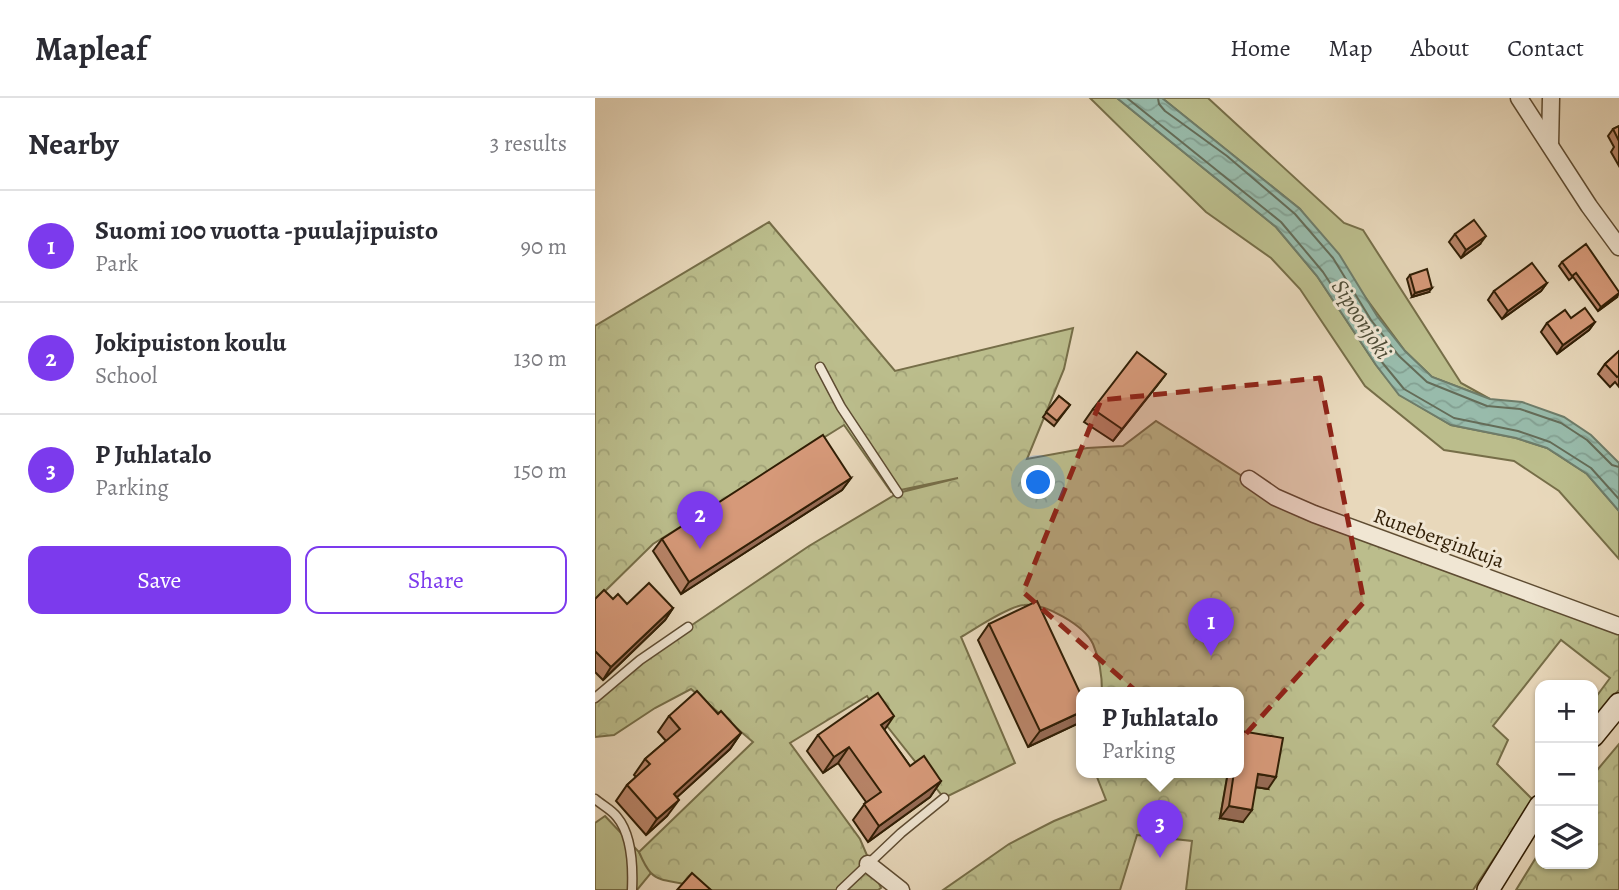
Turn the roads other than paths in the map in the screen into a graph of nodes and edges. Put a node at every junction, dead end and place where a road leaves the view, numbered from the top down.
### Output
1 (1519, 98) edge
2 (1552, 98) edge
3 (1550, 145) junction
4 (1619, 247) edge
5 (820, 367) dead end
6 (1249, 479) dead end
7 (898, 493) dead end
8 (1619, 626) edge
9 (688, 627) dead end
10 (595, 698) edge
11 (1619, 704) edge
12 (1598, 730) edge
13 (944, 798) edge
14 (595, 799) edge
15 (1535, 814) edge
16 (868, 864) junction
17 (632, 890) edge
18 (841, 890) edge
19 (901, 890) edge
20 (1488, 890) edge

1 - 3 street
2 - 3 street
3 - 4 street
5 - 7 lane
6 - 8 street, Runeberginkuja
9 - 10 lane
11 - 12 street
13 - 16 lane
14 - 17 lane
15 - 20 street
16 - 18 lane
16 - 19 street

